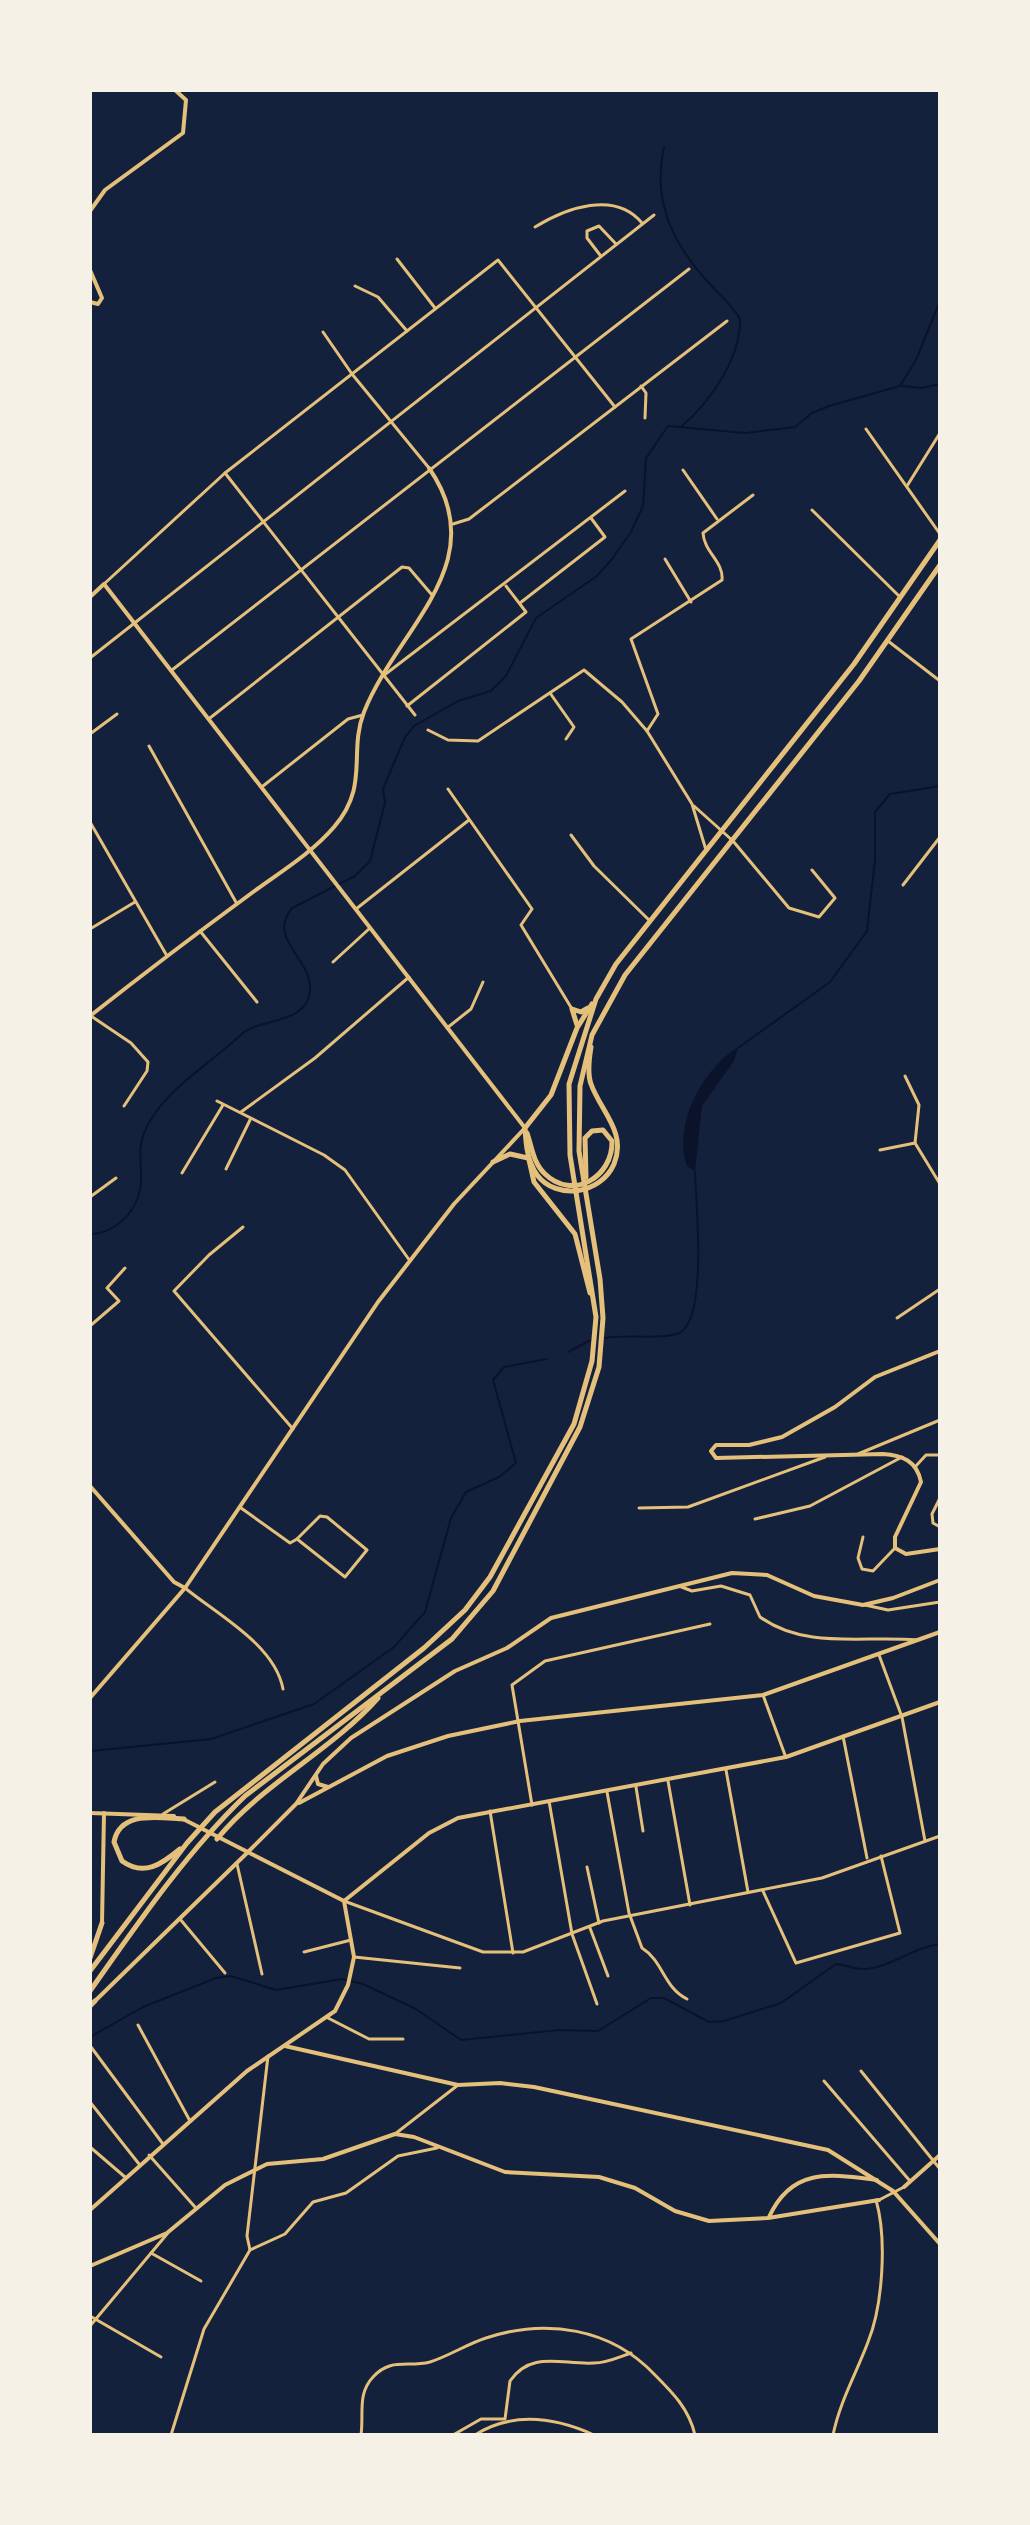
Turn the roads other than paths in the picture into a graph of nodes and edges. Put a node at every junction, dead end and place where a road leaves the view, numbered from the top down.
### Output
1 (175, 90) edge
2 (90, 211) edge
3 (654, 215) dead end
4 (642, 223) junction
5 (535, 227) dead end
6 (616, 244) junction
7 (601, 257) junction
8 (397, 259) dead end
9 (689, 269) dead end
10 (90, 270) edge
11 (355, 286) dead end
12 (90, 302) edge
13 (435, 308) junction
14 (536, 308) junction
15 (727, 321) dead end
16 (407, 331) junction
17 (323, 332) dead end
18 (575, 355) junction
19 (352, 374) junction
20 (641, 386) junction
21 (615, 407) junction
22 (645, 418) dead end
23 (389, 421) junction
24 (866, 429) dead end
25 (940, 433) edge
26 (429, 468) junction
27 (683, 470) dead end
28 (225, 473) junction
29 (907, 486) junction
30 (625, 491) dead end
31 (753, 495) dead end
32 (812, 510) dead end
33 (591, 518) junction
34 (717, 519) junction
35 (262, 521) junction
36 (453, 524) junction
37 (940, 537) edge
38 (665, 559) dead end
39 (940, 565) edge
40 (300, 569) junction
41 (104, 584) junction
42 (506, 585) junction
43 (432, 595) junction
44 (90, 597) edge
45 (900, 597) junction
46 (691, 602) junction
47 (520, 604) junction
48 (338, 618) junction
49 (134, 621) junction
50 (888, 641) junction
51 (90, 658) edge
52 (172, 670) junction
53 (383, 676) junction
54 (940, 681) edge
55 (550, 693) junction
56 (407, 706) junction
57 (117, 714) dead end
58 (363, 715) junction
59 (415, 715) dead end
60 (210, 718) junction
61 (428, 730) dead end
62 (647, 731) junction
63 (90, 734) edge
64 (566, 739) dead end
65 (149, 746) dead end
66 (263, 786) junction
67 (448, 789) dead end
68 (692, 804) junction
69 (470, 819) junction
70 (90, 822) edge
71 (722, 832) junction
72 (571, 835) dead end
73 (940, 837) edge
74 (733, 841) junction
75 (311, 849) junction
76 (707, 851) junction
77 (812, 870) dead end
78 (903, 885) dead end
79 (135, 902) junction
80 (237, 904) junction
81 (356, 909) junction
82 (650, 921) junction
83 (370, 928) junction
84 (90, 929) edge
85 (200, 931) junction
86 (167, 956) junction
87 (333, 962) dead end
88 (409, 977) junction
89 (483, 982) dead end
90 (596, 999) junction
91 (257, 1002) dead end
92 (589, 1007) junction
93 (572, 1009) junction
94 (90, 1016) edge
95 (447, 1028) junction
96 (577, 1028) junction
97 (592, 1035) junction
98 (905, 1076) dead end
99 (217, 1101) dead end
100 (223, 1105) junction
101 (124, 1106) dead end
102 (240, 1114) junction
103 (250, 1120) junction
104 (525, 1128) junction
105 (915, 1143) junction
106 (880, 1150) dead end
107 (529, 1159) junction
108 (493, 1162) junction
109 (226, 1169) dead end
110 (182, 1173) dead end
111 (116, 1178) dead end
112 (598, 1181) junction
113 (940, 1184) edge
114 (569, 1188) junction
115 (586, 1194) junction
116 (90, 1197) edge
117 (243, 1227) dead end
118 (410, 1261) junction
119 (125, 1268) dead end
120 (940, 1289) edge
121 (596, 1317) junction
122 (897, 1318) dead end
123 (90, 1326) edge
124 (940, 1351) edge
125 (940, 1420) edge
126 (293, 1429) junction
127 (855, 1455) junction
128 (940, 1455) edge
129 (825, 1457) junction
130 (902, 1457) junction
131 (915, 1467) junction
132 (90, 1486) edge
133 (940, 1498) edge
134 (241, 1508) junction
135 (639, 1508) dead end
136 (755, 1519) dead end
137 (940, 1527) edge
138 (863, 1537) dead end
139 (297, 1539) junction
140 (895, 1548) junction
141 (940, 1549) edge
142 (940, 1580) edge
143 (679, 1586) junction
144 (185, 1588) junction
145 (940, 1602) edge
146 (865, 1605) junction
147 (710, 1624) dead end
148 (940, 1632) edge
149 (918, 1640) junction
150 (879, 1655) junction
151 (283, 1689) dead end
152 (385, 1689) junction
153 (763, 1695) junction
154 (90, 1698) edge
155 (940, 1702) edge
156 (902, 1717) junction
157 (520, 1721) junction
158 (843, 1736) junction
159 (786, 1757) junction
160 (726, 1770) junction
161 (316, 1774) junction
162 (668, 1781) junction
163 (215, 1782) dead end
164 (331, 1785) junction
165 (636, 1787) junction
166 (607, 1792) junction
167 (549, 1801) junction
168 (296, 1804) junction
169 (532, 1805) junction
170 (490, 1811) junction
171 (90, 1813) edge
172 (104, 1813) junction
173 (163, 1814) junction
174 (184, 1819) junction
175 (643, 1831) dead end
176 (940, 1836) edge
177 (217, 1839) junction
178 (925, 1841) junction
179 (187, 1843) junction
180 (247, 1853) junction
181 (881, 1856) junction
182 (868, 1859) junction
183 (236, 1862) junction
184 (587, 1867) dead end
185 (763, 1891) junction
186 (748, 1894) junction
187 (344, 1901) junction
188 (690, 1905) junction
189 (629, 1913) junction
190 (180, 1919) junction
191 (102, 1923) joint
192 (599, 1923) junction
193 (590, 1928) junction
194 (572, 1934) junction
195 (351, 1940) junction
196 (304, 1952) dead end
197 (513, 1953) junction
198 (354, 1957) junction
199 (90, 1958) edge
200 (460, 1968) dead end
201 (90, 1971) edge
202 (225, 1973) dead end
203 (262, 1974) dead end
204 (608, 1976) dead end
205 (90, 1991) edge
206 (687, 1999) dead end
207 (92, 2004) edge
208 (597, 2004) dead end
209 (328, 2018) junction
210 (138, 2025) dead end
211 (403, 2039) dead end
212 (285, 2046) junction
213 (91, 2047) edge
214 (268, 2056) junction
215 (861, 2071) dead end
216 (824, 2081) dead end
217 (458, 2085) junction
218 (90, 2102) edge
219 (190, 2121) junction
220 (395, 2134) junction
221 (163, 2144) junction
222 (90, 2147) edge
223 (437, 2148) junction
224 (149, 2155) junction
225 (940, 2155) edge
226 (933, 2161) junction
227 (139, 2164) junction
228 (256, 2169) junction
229 (940, 2169) edge
230 (125, 2177) junction
231 (880, 2180) junction
232 (910, 2181) junction
233 (904, 2187) joint
234 (878, 2200) junction
235 (195, 2207) junction
236 (90, 2210) edge
237 (768, 2218) junction
238 (167, 2233) junction
239 (940, 2244) edge
240 (250, 2250) junction
241 (151, 2253) junction
242 (90, 2266) edge
243 (201, 2281) dead end
244 (90, 2316) edge
245 (95, 2319) junction
246 (90, 2326) edge
247 (631, 2353) junction
248 (161, 2357) dead end
249 (505, 2419) junction
250 (171, 2435) edge
251 (361, 2435) edge
252 (453, 2435) edge
253 (475, 2435) edge
254 (594, 2435) edge
255 (695, 2435) edge
256 (833, 2435) edge

1 - 2 street
3 - 4 street
4 - 5 street
4 - 6 street
6 - 7 street
6 - 7 street
7 - 14 street
8 - 13 street
9 - 18 street
10 - 12 street
11 - 16 street
13 - 14 street
13 - 16 street
14 - 18 street
14 - 23 street
15 - 20 street
16 - 19 street
17 - 19 street
18 - 21 street
18 - 26 street
19 - 23 street
19 - 28 street
20 - 21 street
20 - 22 street
21 - 36 street
23 - 26 street
23 - 35 street
24 - 29 street
25 - 29 street
26 - 36 street
26 - 40 street
27 - 34 street
28 - 35 street
28 - 41 street
29 - 37 street
30 - 33 street
31 - 34 street
32 - 45 street
33 - 42 street
33 - 47 street
34 - 46 street
35 - 40 street
35 - 49 street
36 - 43 street
37 - 45 highway
38 - 46 street
39 - 50 highway
40 - 48 street
40 - 52 street
41 - 44 street
41 - 49 street
42 - 47 street
42 - 53 street
43 - 48 street
43 - 53 street
45 - 71 highway
46 - 62 street
47 - 56 street
48 - 53 street
48 - 60 street
49 - 51 street
49 - 52 street
50 - 54 street
50 - 74 highway
52 - 60 street
53 - 56 street
53 - 58 street
55 - 61 street
55 - 62 street
55 - 64 street
56 - 59 street
57 - 63 street
58 - 66 street
58 - 75 street
60 - 66 street
62 - 68 street
65 - 80 street
66 - 75 street
67 - 69 street
68 - 71 street
68 - 76 street
69 - 81 street
69 - 93 street
70 - 79 street
71 - 74 street
71 - 76 highway
72 - 82 street
73 - 78 street
74 - 77 street
74 - 97 highway
75 - 80 street
75 - 81 street
76 - 82 highway
79 - 84 street
79 - 86 street
80 - 85 street
81 - 83 street
82 - 90 highway
83 - 87 street
83 - 88 street
85 - 86 street
85 - 91 street
86 - 94 street
88 - 95 street
88 - 102 street
89 - 95 street
90 - 92 highway
90 - 121 highway
92 - 93 highway
92 - 96 highway
93 - 96 highway
94 - 101 street
95 - 104 street
96 - 104 highway
97 - 112 highway
97 - 115 highway
98 - 105 street
99 - 100 street
100 - 102 street
100 - 110 street
102 - 103 street
103 - 109 street
103 - 118 street
104 - 107 highway
104 - 108 street
104 - 114 highway
105 - 106 street
105 - 113 street
107 - 108 highway
107 - 114 highway
107 - 121 highway
108 - 118 street
111 - 116 street
112 - 114 highway
112 - 115 highway
115 - 152 highway
117 - 126 street
118 - 126 street
119 - 123 street
120 - 122 street
121 - 179 highway
124 - 129 street
125 - 127 street
126 - 134 street
127 - 129 street
127 - 130 street
128 - 131 street
129 - 135 street
130 - 131 street
130 - 136 street
131 - 140 street
132 - 144 street
133 - 137 street
134 - 139 street
134 - 144 street
138 - 140 street
139 - 139 street
140 - 141 street
142 - 146 street
143 - 146 street
143 - 149 street
143 - 161 street
144 - 151 street
144 - 154 street
145 - 146 street
147 - 157 street
148 - 149 street
149 - 150 street
150 - 153 street
150 - 156 street
152 - 177 highway
152 - 205 highway
153 - 157 street
153 - 159 street
155 - 156 street
156 - 158 street
156 - 178 street
157 - 164 street
157 - 169 street
158 - 159 street
158 - 182 street
159 - 160 street
160 - 162 street
160 - 186 street
161 - 164 street
161 - 168 street
162 - 165 street
162 - 188 street
163 - 173 street
164 - 168 street
165 - 166 street
165 - 175 street
166 - 167 street
166 - 189 street
167 - 169 street
167 - 194 street
168 - 180 street
169 - 170 street
170 - 187 street
170 - 197 street
171 - 172 street
172 - 173 street
172 - 191 street
173 - 174 street
174 - 177 street
174 - 179 highway
176 - 178 street
177 - 180 street
178 - 181 street
179 - 201 highway
180 - 183 street
180 - 187 street
181 - 182 street
181 - 185 street
182 - 185 street
183 - 190 street
183 - 203 street
184 - 192 street
185 - 186 street
186 - 188 street
187 - 195 street
187 - 197 street
188 - 189 street
189 - 192 street
189 - 206 street
190 - 202 street
190 - 207 street
191 - 199 highway
192 - 193 street
193 - 194 street
193 - 204 street
194 - 197 street
194 - 208 street
195 - 196 street
195 - 198 street
198 - 200 street
198 - 209 street
209 - 211 street
209 - 212 street
210 - 219 street
212 - 214 street
212 - 217 street
213 - 221 street
214 - 219 street
214 - 228 street
215 - 226 street
216 - 232 street
217 - 220 street
217 - 231 street
218 - 227 street
219 - 221 street
220 - 223 street
220 - 228 street
221 - 224 street
222 - 230 street
223 - 237 street
223 - 240 street
224 - 227 street
224 - 235 street
225 - 226 street
226 - 229 street
226 - 232 street
227 - 230 street
228 - 235 street
228 - 240 street
230 - 236 street
231 - 237 street
231 - 239 street
232 - 233 street
233 - 234 street
234 - 237 street
234 - 256 street
235 - 238 street
238 - 241 street
238 - 242 street
240 - 250 street
241 - 243 street
241 - 245 street
244 - 245 street
245 - 246 street
245 - 248 street
247 - 249 street
247 - 251 street
247 - 255 street
249 - 252 street
249 - 253 street
249 - 254 street

